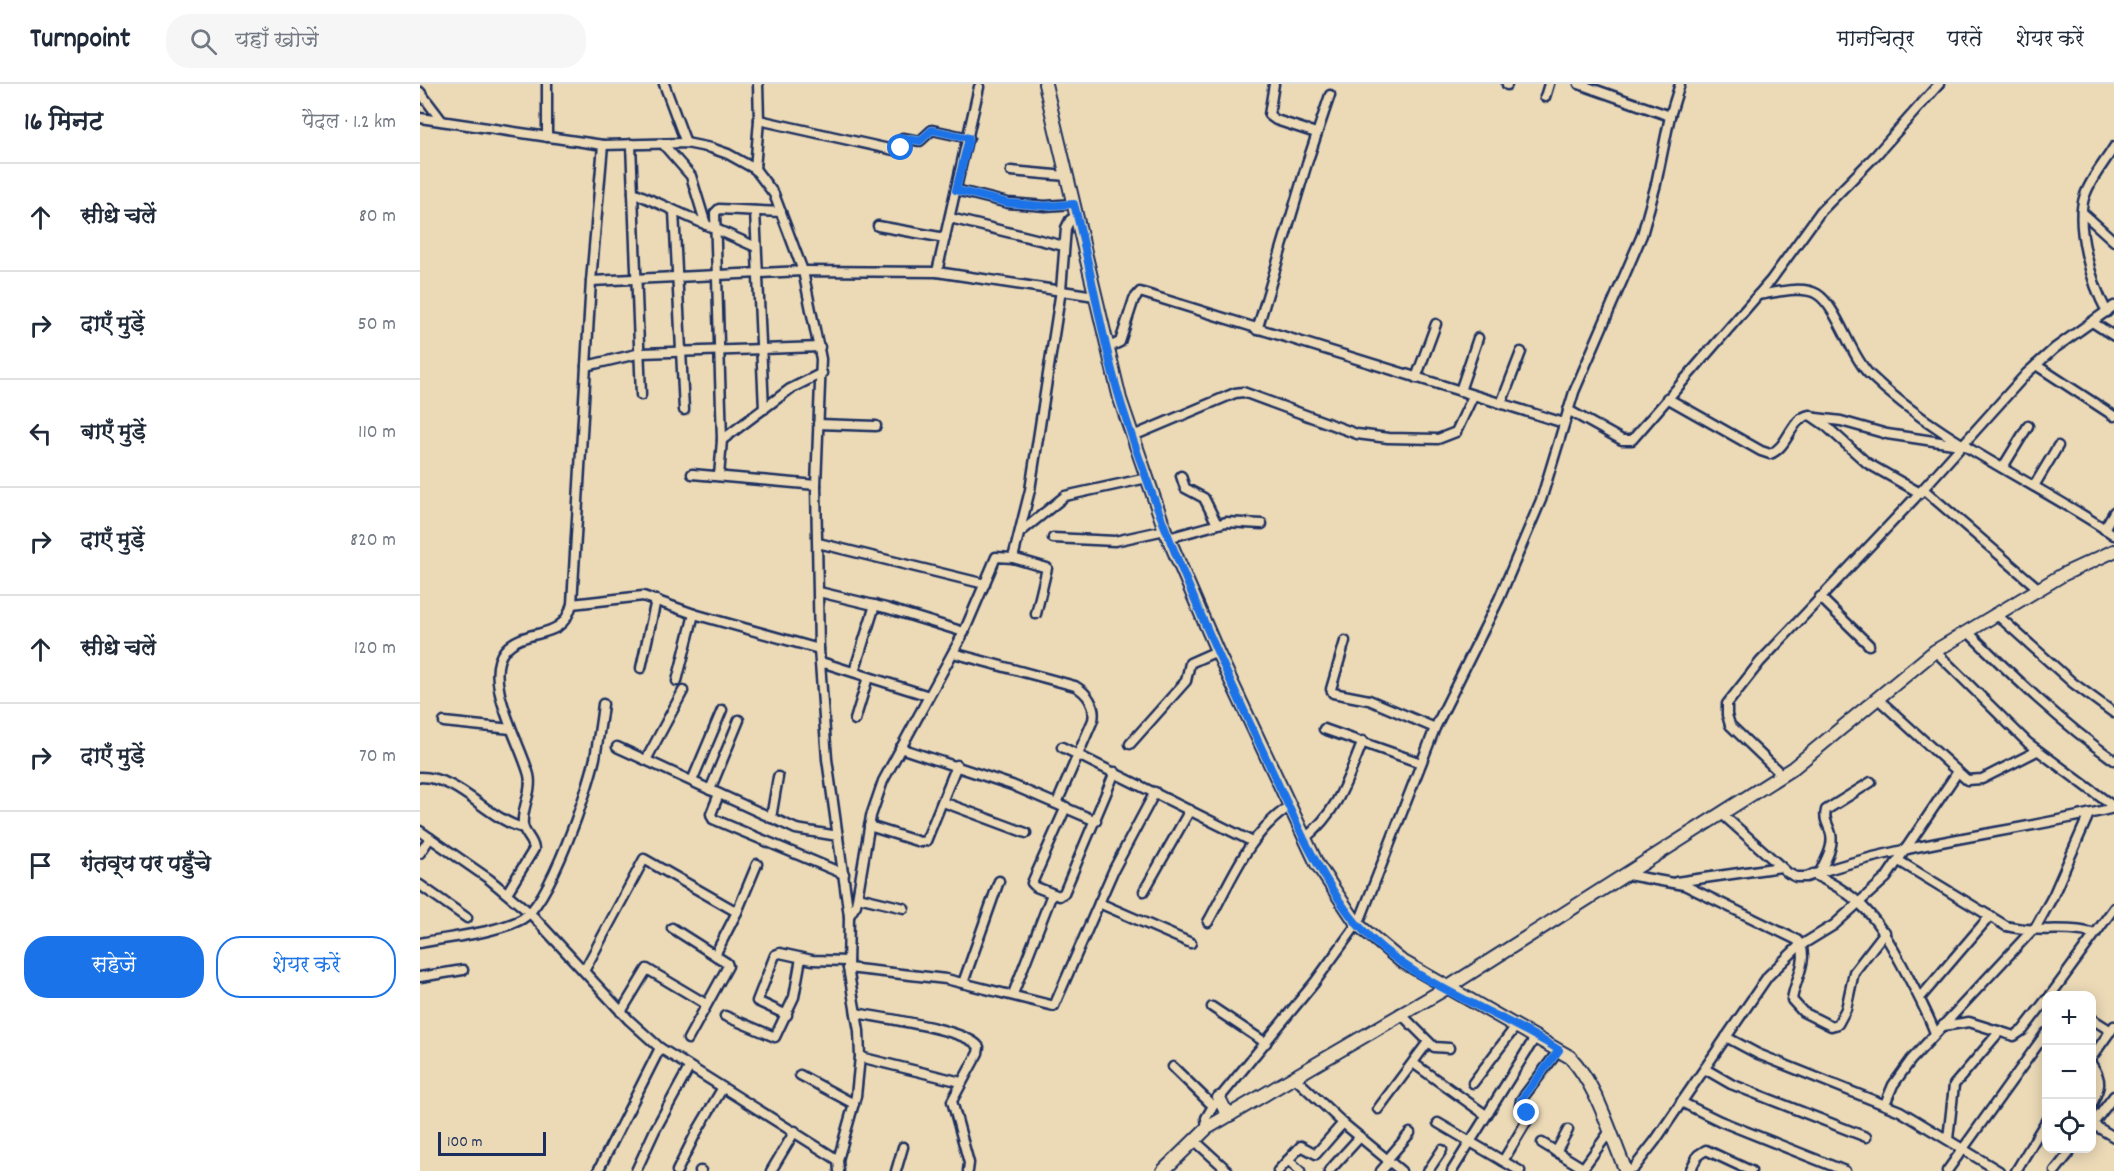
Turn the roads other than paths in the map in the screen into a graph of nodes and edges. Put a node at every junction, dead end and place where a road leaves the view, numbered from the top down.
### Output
1 (547, 84) edge
2 (664, 84) edge
3 (758, 84) edge
4 (1045, 84) edge
5 (1274, 84) edge
6 (1549, 84) edge
7 (1579, 84) edge
8 (1680, 84) edge
9 (1939, 84) edge
10 (979, 87) dead end
11 (420, 92) edge
12 (1330, 95) dead end
13 (1545, 97) dead end
14 (1670, 116) junction
15 (420, 118) edge
16 (759, 120) junction
17 (442, 121) junction
18 (1316, 133) junction
19 (547, 137) junction
20 (969, 138) junction
21 (686, 143) junction
22 (631, 144) junction
23 (663, 144) junction
24 (603, 145) junction
25 (2114, 147) edge
26 (754, 169) junction
27 (1011, 171) dead end
28 (1066, 176) junction
29 (956, 190) junction
30 (633, 192) junction
31 (1075, 210) junction
32 (674, 211) junction
33 (755, 211) junction
34 (781, 212) junction
35 (2082, 212) junction
36 (950, 218) junction
37 (706, 225) junction
38 (878, 226) dead end
39 (715, 228) junction
40 (945, 238) junction
41 (2114, 241) edge
42 (1064, 246) junction
43 (756, 247) junction
44 (803, 271) junction
45 (937, 272) junction
46 (758, 273) junction
47 (716, 275) junction
48 (676, 277) junction
49 (637, 278) junction
50 (591, 281) junction
51 (1060, 290) junction
52 (1758, 295) junction
53 (1095, 296) junction
54 (2110, 309) edge
55 (2092, 322) junction
56 (1436, 324) dead end
57 (1257, 330) junction
58 (2114, 336) edge
59 (1478, 338) dead end
60 (820, 347) junction
61 (1107, 348) junction
62 (761, 350) junction
63 (718, 352) junction
64 (1521, 352) dead end
65 (640, 353) junction
66 (679, 353) junction
67 (2036, 365) junction
68 (586, 366) junction
69 (822, 373) junction
70 (1416, 378) junction
71 (1460, 391) junction
72 (641, 395) dead end
73 (1473, 396) junction
74 (1667, 398) junction
75 (1501, 404) junction
76 (764, 409) junction
77 (684, 410) dead end
78 (1568, 410) junction
79 (2114, 416) edge
80 (1816, 418) junction
81 (1564, 423) junction
82 (818, 424) junction
83 (876, 426) dead end
84 (2028, 426) dead end
85 (1133, 436) junction
86 (722, 440) junction
87 (1961, 444) junction
88 (2058, 447) dead end
89 (2003, 466) junction
90 (692, 474) dead end
91 (719, 476) junction
92 (1181, 476) dead end
93 (1147, 478) junction
94 (816, 485) junction
95 (2034, 486) junction
96 (1921, 491) junction
97 (2114, 512) edge
98 (1217, 524) junction
99 (1263, 524) dead end
100 (2104, 529) junction
101 (1022, 531) junction
102 (1167, 534) junction
103 (2114, 535) edge
104 (1053, 538) dead end
105 (818, 543) junction
106 (2114, 551) edge
107 (1013, 558) junction
108 (985, 584) junction
109 (2039, 589) junction
110 (819, 592) junction
111 (1820, 597) junction
112 (656, 600) junction
113 (572, 604) junction
114 (874, 605) junction
115 (694, 614) junction
116 (1036, 614) dead end
117 (1995, 614) junction
118 (1967, 631) junction
119 (964, 632) junction
120 (1345, 641) dead end
121 (1869, 645) dead end
122 (819, 649) junction
123 (1217, 651) junction
124 (1935, 651) junction
125 (953, 653) junction
126 (820, 662) junction
127 (640, 668) dead end
128 (854, 672) junction
129 (868, 677) junction
130 (677, 681) dead end
131 (683, 691) dead end
132 (929, 696) junction
133 (1877, 698) junction
134 (603, 704) dead end
135 (722, 710) dead end
136 (2114, 713) edge
137 (740, 720) dead end
138 (855, 720) dead end
139 (444, 722) dead end
140 (1435, 728) junction
141 (511, 729) junction
142 (1324, 729) dead end
143 (1363, 741) junction
144 (1130, 744) dead end
145 (617, 747) dead end
146 (1062, 747) dead end
147 (900, 748) junction
148 (2037, 751) junction
149 (1078, 753) junction
150 (646, 760) junction
151 (2114, 760) edge
152 (1421, 763) junction
153 (957, 765) junction
154 (1115, 772) junction
155 (1957, 773) junction
156 (1782, 776) junction
157 (420, 777) edge
158 (778, 777) dead end
159 (692, 781) junction
160 (1871, 782) dead end
161 (715, 792) junction
162 (1155, 792) junction
163 (943, 802) junction
164 (1061, 805) junction
165 (1289, 807) junction
166 (1190, 810) junction
167 (1722, 814) junction
168 (2090, 814) junction
169 (771, 818) junction
170 (1096, 821) junction
171 (869, 826) junction
172 (523, 828) junction
173 (420, 831) edge
174 (1026, 832) dead end
175 (838, 836) junction
176 (430, 838) junction
177 (1304, 839) junction
178 (1253, 842) junction
179 (1905, 851) junction
180 (420, 853) edge
181 (1899, 861) junction
182 (757, 864) dead end
183 (1781, 867) junction
184 (1816, 873) junction
185 (844, 874) junction
186 (1628, 875) junction
187 (999, 881) dead end
188 (1673, 883) junction
189 (420, 885) edge
190 (1144, 891) dead end
191 (507, 893) junction
192 (1052, 894) junction
193 (858, 897) junction
194 (1099, 903) junction
195 (1860, 903) junction
196 (904, 908) dead end
197 (2114, 908) edge
198 (737, 912) junction
199 (530, 913) junction
200 (849, 916) junction
201 (1990, 916) junction
202 (467, 918) dead end
203 (1208, 922) dead end
204 (1359, 922) junction
205 (672, 928) dead end
206 (2033, 929) junction
207 (1885, 932) junction
208 (2095, 934) junction
209 (422, 940) edge
210 (1191, 943) dead end
211 (1802, 945) junction
212 (716, 956) junction
213 (801, 958) junction
214 (848, 964) junction
215 (463, 970) dead end
216 (584, 971) junction
217 (420, 977) edge
218 (963, 982) junction
219 (1447, 987) junction
220 (2054, 991) edge
221 (1013, 994) junction
222 (1920, 998) junction
223 (706, 1004) junction
224 (2042, 1005) edge
225 (1212, 1007) dead end
226 (621, 1012) junction
227 (856, 1013) junction
228 (1400, 1013) junction
229 (787, 1015) junction
230 (725, 1016) dead end
231 (2096, 1021) edge
232 (1516, 1026) junction
233 (2112, 1028) edge
234 (1937, 1030) junction
235 (2000, 1031) junction
236 (1536, 1036) junction
237 (1726, 1037) junction
238 (688, 1039) dead end
239 (2042, 1039) edge
240 (1266, 1042) junction
241 (1428, 1042) junction
242 (660, 1048) junction
243 (1449, 1048) dead end
244 (1559, 1050) junction
245 (2096, 1050) edge
246 (860, 1057) junction
247 (1413, 1063) junction
248 (1173, 1067) dead end
249 (689, 1068) junction
250 (1705, 1069) junction
251 (2096, 1072) edge
252 (800, 1075) dead end
253 (1294, 1077) junction
254 (961, 1082) junction
255 (1473, 1083) dead end
256 (723, 1089) junction
257 (2096, 1094) edge
258 (2114, 1096) edge
259 (1216, 1102) junction
260 (1681, 1102) junction
261 (854, 1104) junction
262 (1885, 1104) junction
263 (1378, 1109) dead end
264 (1231, 1114) junction
265 (1486, 1116) junction
266 (2096, 1119) edge
267 (1343, 1123) junction
268 (1438, 1123) dead end
269 (2096, 1126) edge
270 (1207, 1128) junction
271 (2042, 1128) edge
272 (1568, 1130) dead end
273 (795, 1131) junction
274 (1610, 1131) junction
275 (1410, 1132) dead end
276 (1360, 1137) junction
277 (1866, 1137) dead end
278 (2114, 1137) edge
279 (1948, 1139) junction
280 (1194, 1140) junction
281 (1470, 1141) junction
282 (1542, 1143) dead end
283 (903, 1147) dead end
284 (1442, 1150) dead end
285 (1963, 1150) junction
286 (1556, 1152) junction
287 (2070, 1153) edge
288 (838, 1160) junction
289 (1288, 1160) junction
290 (1388, 1161) junction
291 (1503, 1161) junction
292 (1582, 1170) edge
293 (1632, 1170) edge
294 (1748, 1170) edge
295 (598, 1171) edge
296 (636, 1171) edge
297 (677, 1171) edge
298 (771, 1171) edge
299 (840, 1171) edge
300 (897, 1171) edge
301 (968, 1171) edge
302 (1164, 1171) edge
303 (1228, 1171) edge
304 (1278, 1171) edge
305 (1300, 1171) edge
306 (1329, 1171) edge
307 (1381, 1171) edge
308 (1401, 1171) edge
309 (1428, 1171) edge
310 (1452, 1171) edge
311 (1520, 1171) edge
312 (1690, 1171) edge
313 (1845, 1171) edge
314 (1947, 1171) edge
315 (2000, 1171) edge
316 (2016, 1171) edge
317 (2055, 1171) edge

1 - 19 street
2 - 21 street
3 - 16 street
4 - 28 main road
5 - 18 street
6 - 13 street
7 - 14 street
8 - 14 street
9 - 52 street
10 - 20 street
11 - 17 street
12 - 18 street
14 - 78 street
15 - 17 street
16 - 20 street
16 - 26 street
17 - 19 street
18 - 57 street
19 - 24 street
20 - 29 street
21 - 23 street
21 - 26 street
22 - 23 street
22 - 24 street
22 - 30 street
23 - 37 street
24 - 50 street
25 - 35 street
26 - 34 street
27 - 28 street
28 - 31 main road
29 - 31 street
29 - 36 street
30 - 32 street
30 - 49 street
31 - 42 street
31 - 53 main road
32 - 37 street
32 - 48 street
33 - 34 street
33 - 39 street
33 - 43 street
34 - 44 street
35 - 41 street
35 - 54 street
36 - 40 street
36 - 42 street
37 - 39 street
38 - 40 street
39 - 43 street
39 - 47 street
40 - 45 street
42 - 51 street
43 - 46 street
44 - 45 street
44 - 46 street
44 - 60 street
45 - 51 street
46 - 47 street
46 - 62 street
47 - 48 street
47 - 63 street
48 - 49 street
48 - 66 street
49 - 50 street
49 - 65 street
50 - 68 street
51 - 53 street
51 - 101 street
52 - 74 street
52 - 87 street
53 - 61 main road
54 - 55 street
55 - 58 street
55 - 67 street
56 - 70 street
57 - 61 street
57 - 70 street
59 - 71 street
60 - 62 street
60 - 69 street
61 - 85 main road
62 - 63 street
62 - 76 street
63 - 66 street
63 - 86 street
64 - 75 street
65 - 66 street
65 - 68 street
65 - 72 street
66 - 77 street
67 - 79 street
67 - 87 street
68 - 113 street
69 - 76 street
69 - 82 street
70 - 71 street
71 - 73 street
73 - 75 street
73 - 85 street
74 - 78 street
74 - 80 street
75 - 81 street
76 - 86 street
78 - 81 street
80 - 87 street
80 - 96 street
81 - 140 street
82 - 83 street
82 - 94 street
84 - 89 street
85 - 93 main road
86 - 91 street
87 - 89 street
87 - 96 street
88 - 95 street
89 - 95 street
90 - 91 street
91 - 94 street
92 - 98 street
93 - 101 street
93 - 102 main road
94 - 105 street
95 - 100 street
96 - 109 street
96 - 111 street
97 - 100 street
98 - 99 street
98 - 102 street
100 - 103 street
101 - 107 street
102 - 104 street
102 - 123 main road
105 - 108 street
105 - 110 street
106 - 109 main road
107 - 108 street
107 - 116 street
108 - 119 street
109 - 117 main road
110 - 114 street
110 - 122 street
111 - 121 street
111 - 156 street
112 - 113 street
112 - 115 street
112 - 127 street
113 - 141 street
114 - 119 street
114 - 128 street
115 - 122 street
115 - 130 street
117 - 118 main road
117 - 136 street
118 - 124 main road
118 - 151 street
119 - 125 street
120 - 140 street
122 - 126 street
123 - 144 street
123 - 165 main road
124 - 133 main road
124 - 148 street
125 - 132 street
125 - 149 street
126 - 128 street
126 - 175 street
128 - 129 street
129 - 132 street
129 - 138 street
131 - 150 street
132 - 147 street
133 - 155 street
133 - 156 main road
134 - 199 street
135 - 159 street
137 - 161 street
139 - 141 street
140 - 152 street
141 - 172 street
142 - 143 street
143 - 152 street
143 - 177 street
145 - 150 street
146 - 149 street
147 - 153 street
147 - 171 street
148 - 155 street
148 - 168 street
149 - 154 street
149 - 164 street
150 - 159 street
152 - 204 street
153 - 163 street
153 - 164 street
154 - 162 street
154 - 170 street
155 - 179 street
156 - 167 main road
157 - 172 street
158 - 169 street
159 - 161 street
160 - 184 street
161 - 169 street
161 - 185 street
162 - 166 street
162 - 194 street
163 - 171 street
163 - 174 street
164 - 170 street
164 - 192 street
165 - 177 main road
165 - 178 street
166 - 178 street
166 - 190 street
167 - 183 street
167 - 186 main road
168 - 179 street
168 - 206 street
169 - 175 street
170 - 192 street
171 - 193 street
172 - 191 street
173 - 176 street
175 - 185 street
176 - 180 street
176 - 191 street
177 - 204 main road
178 - 203 street
179 - 181 street
179 - 184 street
181 - 195 street
181 - 201 street
182 - 198 street
183 - 184 street
183 - 188 street
184 - 195 street
185 - 200 street
186 - 188 street
186 - 219 main road
187 - 218 street
188 - 211 street
189 - 202 street
191 - 199 street
192 - 221 street
193 - 196 street
193 - 200 street
194 - 210 street
194 - 221 street
195 - 207 street
195 - 211 street
197 - 208 street
198 - 212 street
198 - 216 street
199 - 209 street
199 - 216 street
200 - 214 street
201 - 206 street
201 - 222 street
204 - 219 main road
204 - 240 street
205 - 212 street
206 - 208 street
206 - 234 street
207 - 211 street
207 - 222 street
208 - 220 street
211 - 237 street
212 - 223 street
213 - 214 street
213 - 229 street
213 - 229 street
214 - 218 street
214 - 227 street
215 - 217 street
216 - 226 street
218 - 221 street
219 - 228 main road
219 - 232 main road
219 - 293 main road
222 - 234 street
223 - 226 street
223 - 238 street
224 - 235 street
225 - 240 street
226 - 242 street
227 - 246 street
227 - 254 street
228 - 241 street
228 - 253 main road
229 - 230 street
231 - 233 street
232 - 236 main road
232 - 255 street
233 - 245 street
234 - 235 street
234 - 262 street
235 - 279 street
236 - 244 main road
236 - 265 street
237 - 250 street
237 - 262 street
239 - 285 street
240 - 259 street
241 - 243 street
241 - 247 street
242 - 249 street
242 - 295 street
244 - 274 main road
244 - 291 street
246 - 254 street
246 - 261 street
247 - 263 street
247 - 265 street
248 - 259 street
249 - 256 street
249 - 296 street
250 - 260 street
250 - 277 street
251 - 257 street
252 - 261 street
253 - 264 main road
253 - 267 street
254 - 301 street
256 - 273 street
256 - 297 street
258 - 266 street
259 - 264 main road
259 - 270 street
260 - 293 street
260 - 313 street
261 - 288 street
262 - 279 street
264 - 270 main road
265 - 281 street
267 - 276 street
267 - 289 street
268 - 281 street
269 - 278 street
270 - 280 main road
271 - 316 street
272 - 286 street
273 - 288 street
273 - 298 street
274 - 292 street
274 - 293 main road
275 - 290 street
276 - 290 street
276 - 306 street
279 - 285 street
280 - 302 main road
280 - 303 street
281 - 291 street
281 - 310 street
282 - 286 street
283 - 300 street
284 - 309 street
285 - 314 street
285 - 315 street
286 - 292 street
287 - 317 street
288 - 299 street
289 - 304 street
289 - 305 street
290 - 307 street
290 - 308 street
291 - 311 street
294 - 312 street

